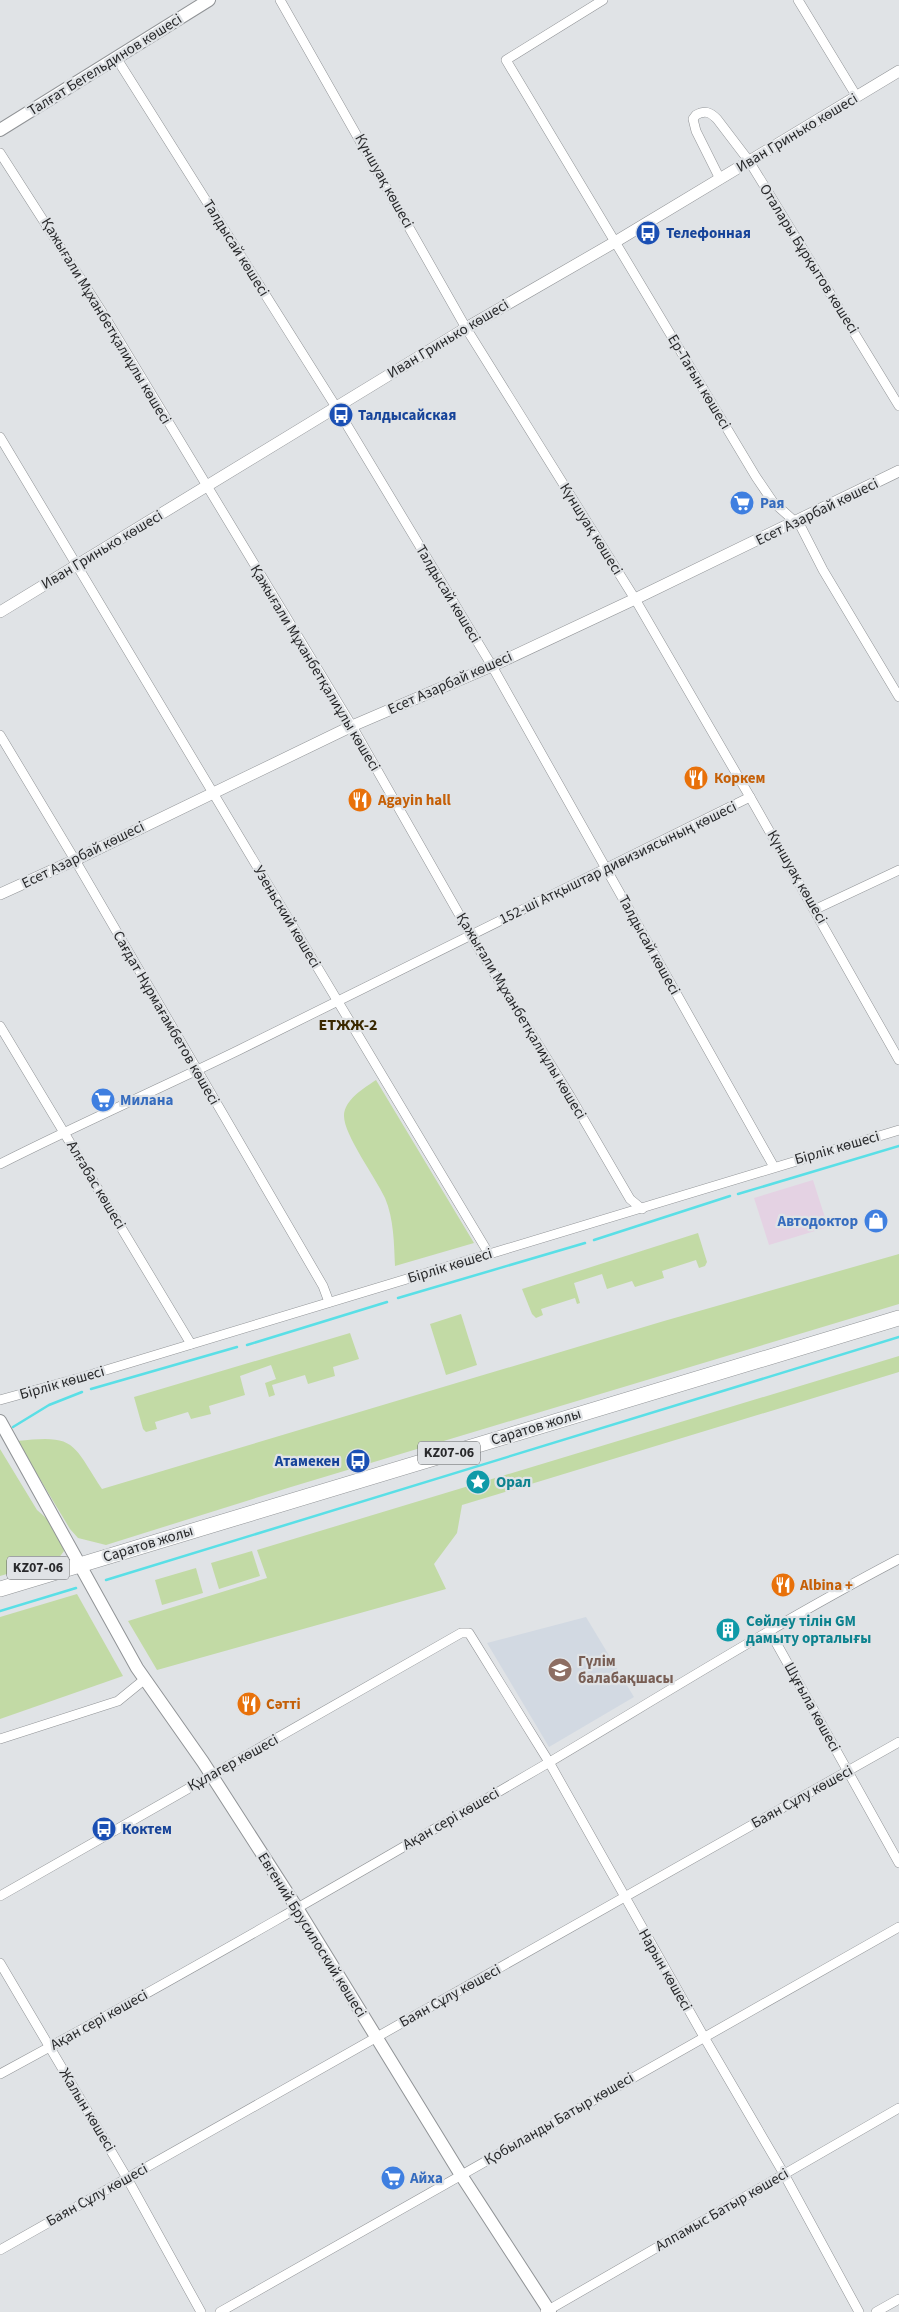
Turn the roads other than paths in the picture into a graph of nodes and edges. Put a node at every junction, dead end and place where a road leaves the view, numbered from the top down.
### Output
1 (209, 0) edge
2 (280, 0) edge
3 (603, 0) edge
4 (798, 0) edge
5 (117, 59) junction
6 (899, 71) edge
7 (857, 97) junction
8 (0, 130) edge
9 (0, 153) edge
10 (749, 161) junction
11 (720, 179) junction
12 (616, 242) junction
13 (466, 328) junction
14 (899, 406) edge
15 (336, 407) junction
16 (0, 437) edge
17 (899, 471) edge
18 (206, 487) junction
19 (797, 521) junction
20 (77, 565) junction
21 (635, 599) junction
22 (0, 612) edge
23 (492, 666) junction
24 (899, 697) edge
25 (352, 726) junction
26 (0, 735) edge
27 (214, 791) junction
28 (750, 797) junction
29 (75, 860) junction
30 (606, 869) junction
31 (899, 870) edge
32 (0, 894) edge
33 (816, 910) junction
34 (471, 936) junction
35 (338, 1002) junction
36 (0, 1026) edge
37 (899, 1060) edge
38 (197, 1070) junction
39 (899, 1130) edge
40 (64, 1131) junction
41 (0, 1164) edge
42 (774, 1167) junction
43 (642, 1209) junction
44 (489, 1254) junction
45 (329, 1302) junction
46 (899, 1309) edge
47 (899, 1318) edge
48 (191, 1344) junction
49 (0, 1400) edge
50 (0, 1422) edge
51 (899, 1559) edge
52 (78, 1561) junction
53 (0, 1580) edge
54 (0, 1589) edge
55 (769, 1630) junction
56 (467, 1632) joint
57 (144, 1679) junction
58 (0, 1739) edge
59 (899, 1742) edge
60 (548, 1762) junction
61 (847, 1771) junction
62 (211, 1774) junction
63 (899, 1863) edge
64 (0, 1896) edge
65 (624, 1897) junction
66 (297, 1908) junction
67 (899, 1927) edge
68 (0, 1963) edge
69 (704, 2037) junction
70 (376, 2038) junction
71 (50, 2047) junction
72 (0, 2074) edge
73 (899, 2108) edge
74 (784, 2174) junction
75 (461, 2175) junction
76 (127, 2178) junction
77 (0, 2250) edge
78 (899, 2298) edge
79 (548, 2311) edge
80 (201, 2312) edge
81 (220, 2312) edge
82 (859, 2312) edge
83 (876, 2312) edge

1 - 5 main road, Талғат Бегельдинов көшесі
2 - 13 street, Күншуақ көшесі
3 - 12 street, Ер-Тағын көшесі
4 - 7 street
5 - 8 main road, Талғат Бегельдинов көшесі
5 - 15 street, Талдысай көшесі
6 - 7 street, Иван Гринько көшесі
7 - 10 street, Иван Гринько көшесі
9 - 18 street, Қажығали Мұханбетқалиұлы көшесі
10 - 11 street, Иван Гринько көшесі
10 - 11 street, Оталары Бұрқытов көшесі
10 - 14 street, Оталары Бұрқытов көшесі
11 - 12 street, Иван Гринько көшесі
12 - 13 street, Иван Гринько көшесі
12 - 19 street, Ер-Тағын көшесі
13 - 15 street, Иван Гринько көшесі
13 - 21 street, Күншуақ көшесі
15 - 18 street, Иван Гринько көшесі
15 - 23 street, Талдысай көшесі
16 - 20 street, Узеньский көшесі
17 - 19 street, Есет Азарбай көшесі
18 - 20 street, Иван Гринько көшесі
18 - 25 street, Қажығали Мұханбетқалиұлы көшесі
19 - 21 street, Есет Азарбай көшесі
19 - 24 street, Ер-Тағын көшесі
20 - 22 street, Иван Гринько көшесі
20 - 27 street, Узеньский көшесі
21 - 23 street, Есет Азарбай көшесі
21 - 28 street, Күншуақ көшесі
23 - 25 street, Есет Азарбай көшесі
23 - 30 street, Талдысай көшесі
25 - 27 street, Есет Азарбай көшесі
25 - 34 street, Қажығали Мұханбетқалиұлы көшесі
26 - 29 street, Сағдат Нұрмағамбетов көшесі
27 - 29 street, Есет Азарбай көшесі
27 - 35 street, Узеньский көшесі
28 - 30 street, 152-ші Атқыштар дивизиясының көшесі
28 - 33 street, Күншуақ көшесі
29 - 32 street, Есет Азарбай көшесі
29 - 38 street, Сағдат Нұрмағамбетов көшесі
30 - 34 street, 152-ші Атқыштар дивизиясының көшесі
30 - 42 street, Талдысай көшесі
31 - 33 street
33 - 37 street, Күншуақ көшесі
34 - 35 street, 152-ші Атқыштар дивизиясының көшесі
34 - 43 street, Қажығали Мұханбетқалиұлы көшесі
35 - 38 street, 152-ші Атқыштар дивизиясының көшесі
35 - 44 street, Узеньский көшесі
36 - 40 street, Алғабас көшесі
38 - 40 street, 152-ші Атқыштар дивизиясының көшесі
38 - 45 street, Сағдат Нұрмағамбетов көшесі
39 - 42 street, Бірлік көшесі
40 - 41 street, 152-ші Атқыштар дивизиясының көшесі
40 - 48 street, Алғабас көшесі
42 - 43 street, Бірлік көшесі
43 - 44 street, Бірлік көшесі
44 - 45 street, Бірлік көшесі
45 - 48 street, Бірлік көшесі
46 - 52 main road, Саратов жолы / KZ07-06
47 - 52 main road, Саратов жолы / KZ07-06
48 - 49 street, Бірлік көшесі
50 - 52 main road, Евгений Брусилоский көшесі
51 - 55 street, Ақан сері көшесі
52 - 53 main road, Саратов жолы / KZ07-06
52 - 54 main road, Саратов жолы / KZ07-06
52 - 57 main road, Евгений Брусилоский көшесі
55 - 60 street, Ақан сері көшесі
55 - 61 street, Шұғыла көшесі
56 - 60 street, Нарын көшесі
56 - 62 street, Құлагер көшесі
57 - 58 street
57 - 62 main road, Евгений Брусилоский көшесі
59 - 61 street, Баян Сұлу көшесі
60 - 65 street, Нарын көшесі
60 - 66 street, Ақан сері көшесі
61 - 63 street, Шұғыла көшесі
61 - 65 street, Баян Сұлу көшесі
62 - 64 street, Құлагер көшесі
62 - 66 main road, Евгений Брусилоский көшесі
65 - 69 street, Нарын көшесі
65 - 70 street, Баян Сұлу көшесі
66 - 70 main road, Евгений Брусилоский көшесі
66 - 71 street, Ақан сері көшесі
67 - 69 street, Қобыланды Батыр көшесі
68 - 71 street, Жалын көшесі
69 - 74 street, Нарын көшесі
69 - 75 street, Қобыланды Батыр көшесі
70 - 75 main road, Евгений Брусилоский көшесі
70 - 76 street, Баян Сұлу көшесі
71 - 72 street, Ақан сері көшесі
71 - 76 street, Жалын көшесі
73 - 74 street, Алпамыс Батыр көшесі
74 - 79 street, Алпамыс Батыр көшесі
74 - 82 street, Нарын көшесі
75 - 79 main road, Евгений Брусилоский көшесі
75 - 81 street, Қобыланды Батыр көшесі
76 - 77 street, Баян Сұлу көшесі
76 - 80 street, Жалын көшесі
78 - 83 street

